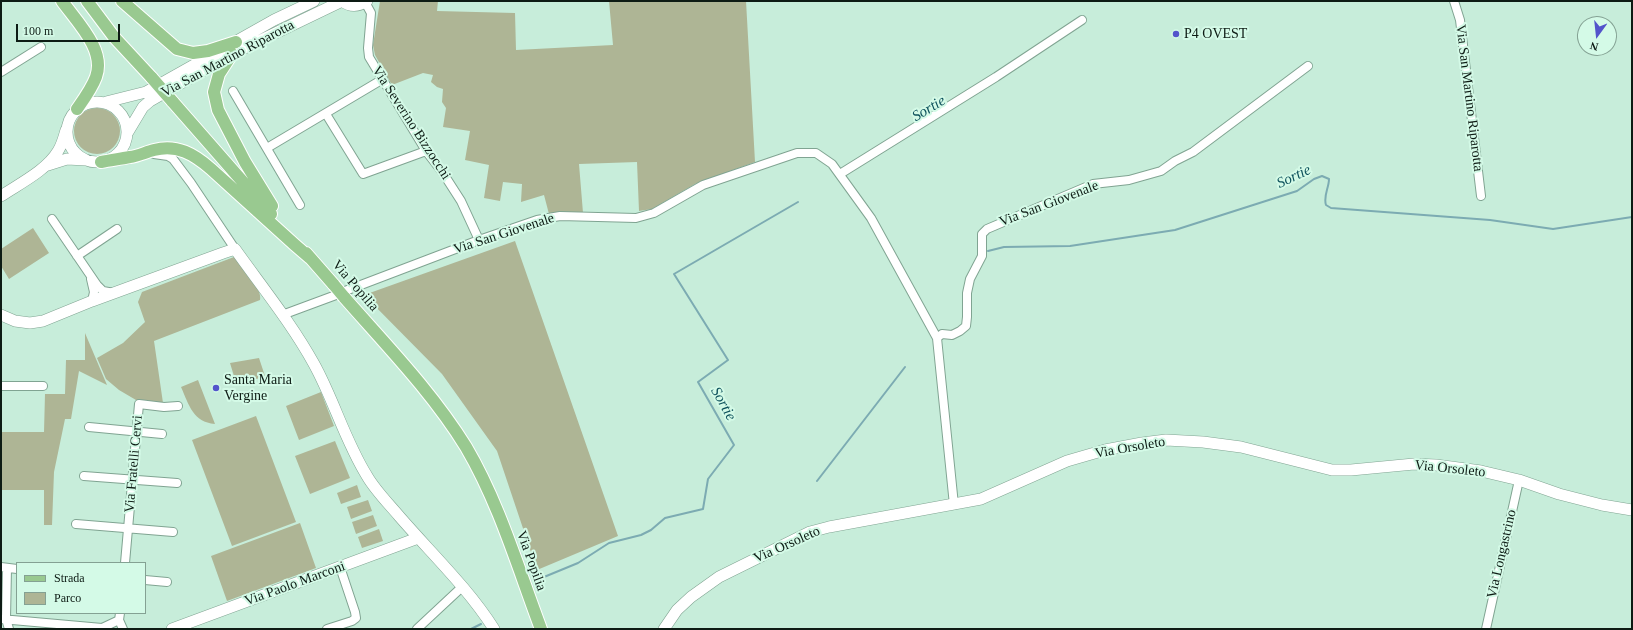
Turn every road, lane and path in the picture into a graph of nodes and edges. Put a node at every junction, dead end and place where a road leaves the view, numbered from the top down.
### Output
1 (62, 1) edge
2 (87, 1) edge
3 (122, 1) edge
4 (314, 1) edge
5 (342, 1) edge
6 (1454, 1) edge
7 (366, 2) edge
8 (1082, 20) dead end
9 (236, 42) junction
10 (41, 47) dead end
11 (232, 54) junction
12 (1308, 66) dead end
13 (1, 72) edge
14 (383, 79) junction
15 (233, 91) dead end
16 (106, 102) junction
17 (77, 109) junction
18 (326, 114) junction
19 (67, 127) junction
20 (128, 132) junction
21 (267, 148) junction
22 (426, 151) junction
23 (143, 154) junction
24 (88, 160) junction
25 (101, 162) junction
26 (45, 166) junction
27 (840, 174) junction
28 (1, 196) edge
29 (1481, 196) dead end
30 (300, 205) dead end
31 (52, 220) dead end
32 (284, 228) junction
33 (117, 229) dead end
34 (479, 240) junction
35 (235, 249) junction
36 (77, 256) junction
37 (310, 258) junction
38 (90, 274) junction
39 (97, 285) junction
40 (340, 292) junction
41 (115, 293) junction
42 (95, 300) junction
43 (1, 315) edge
44 (282, 315) junction
45 (937, 338) junction
46 (1, 386) edge
47 (43, 386) dead end
48 (178, 406) dead end
49 (89, 427) dead end
50 (137, 432) junction
51 (162, 434) dead end
52 (84, 476) dead end
53 (133, 480) junction
54 (1519, 480) junction
55 (177, 483) dead end
56 (954, 505) junction
57 (1632, 510) edge
58 (76, 524) dead end
59 (128, 528) junction
60 (173, 532) dead end
61 (418, 538) junction
62 (125, 562) edge
63 (340, 567) junction
64 (4, 568) edge
65 (16, 569) edge
66 (146, 580) edge
67 (167, 582) dead end
68 (462, 587) junction
69 (120, 616) edge
70 (3, 619) edge
71 (102, 628) edge
72 (9, 629) edge
73 (123, 629) edge
74 (172, 629) edge
75 (326, 629) edge
76 (417, 629) edge
77 (494, 629) edge
78 (541, 629) edge
79 (664, 629) edge
80 (1486, 629) edge

1 - 17 main road
2 - 32 main road, Via Popilia, bridge
3 - 9 main road
4 - 9 street, Via San Martino Riparotta
5 - 7 street
5 - 11 street, Via San Martino Riparotta
6 - 29 street, Via San Martino Riparotta
7 - 14 street, Via Severino Bizzocchi
8 - 27 street
9 - 16 street, Via San Martino Riparotta
10 - 13 street
11 - 20 street, Via San Martino Riparotta
11 - 32 main road
12 - 45 street, Via San Giovenale
14 - 18 street
14 - 22 street, Via Severino Bizzocchi
15 - 21 street
16 - 17 street
16 - 20 street
17 - 19 street
18 - 21 street
18 - 22 street
19 - 24 street
19 - 26 street
20 - 25 street
21 - 30 street
22 - 34 street, Via Severino Bizzocchi
23 - 25 main road
23 - 35 street
23 - 37 main road
24 - 25 street
24 - 26 street
26 - 28 street
27 - 34 street, Via San Giovenale
27 - 45 street, Via San Giovenale
31 - 36 street
32 - 37 main road, Via Popilia
33 - 36 street
34 - 40 street, Via San Giovenale
35 - 41 street
35 - 44 street
36 - 38 street
37 - 40 main road, Via Popilia
38 - 39 street
38 - 42 street
39 - 41 street
39 - 42 street
40 - 44 street, Via San Giovenale
40 - 78 main road, Via Popilia
41 - 42 street
42 - 43 street
44 - 61 street
45 - 56 street, Via San Giovenale
46 - 47 street
48 - 50 street, Via Fratelli Cervi
49 - 50 street
50 - 51 street
50 - 53 street, Via Fratelli Cervi
52 - 53 street
53 - 55 street
53 - 59 street, Via Fratelli Cervi
54 - 56 street, Via Orsoleto
54 - 57 street, Via Orsoleto
54 - 80 street, Via Longastrino
56 - 79 street, Via Orsoleto
58 - 59 street
59 - 60 street
59 - 62 street, Via Fratelli Cervi
61 - 63 street, Via Paolo Marconi
61 - 68 street
63 - 74 street, Via Paolo Marconi
63 - 75 street
64 - 65 street
64 - 70 street
66 - 67 street
68 - 76 street
68 - 77 street
69 - 71 street
69 - 73 street
70 - 71 street
70 - 72 street

